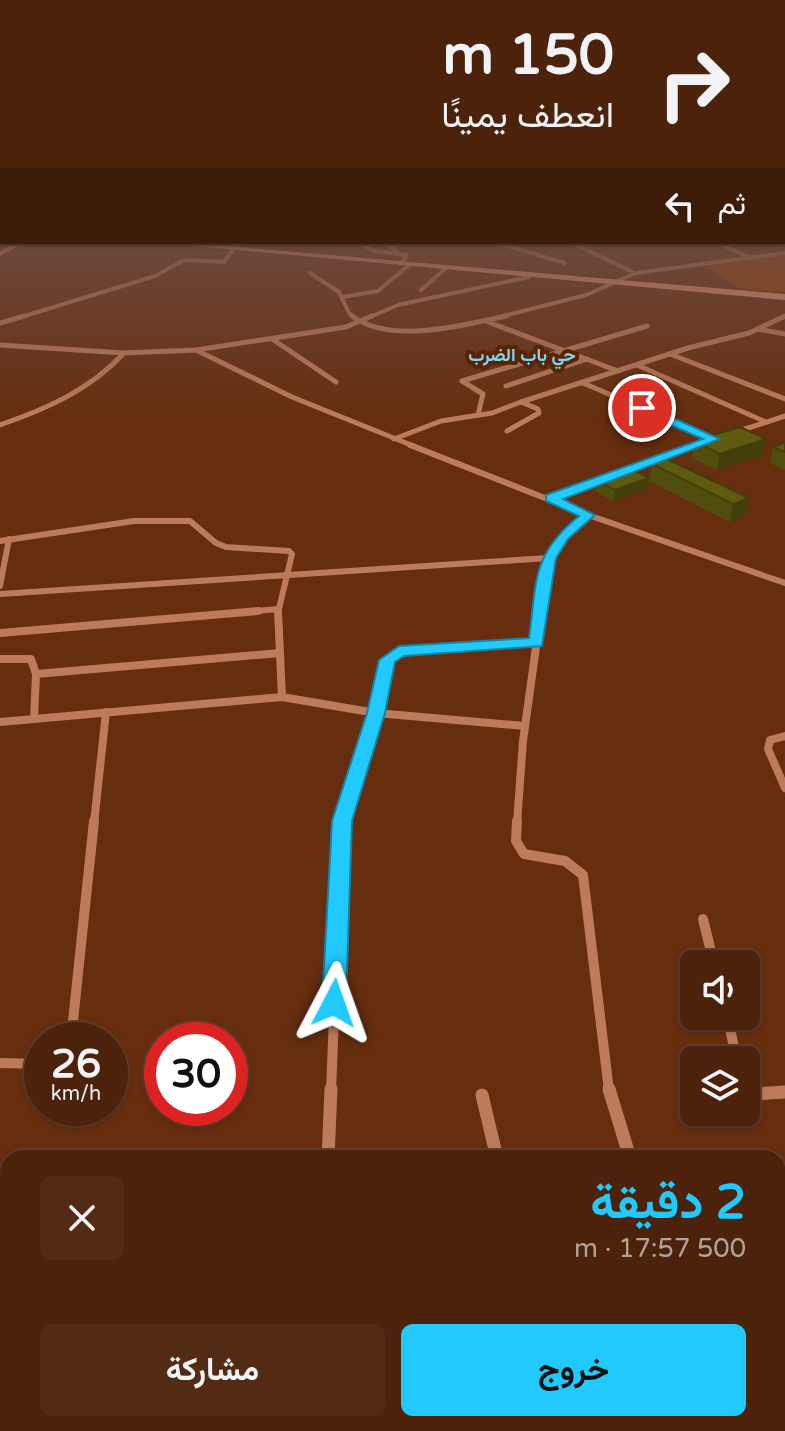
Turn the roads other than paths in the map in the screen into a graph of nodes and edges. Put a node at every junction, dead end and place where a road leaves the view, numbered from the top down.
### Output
1 (136, 282) edge
2 (322, 282) edge
3 (387, 282) edge
4 (430, 282) edge
5 (511, 282) edge
6 (593, 282) edge
7 (612, 282) edge
8 (609, 283) junction
9 (421, 290) dead end
10 (343, 297) junction
11 (785, 297) edge
12 (784, 317) edge
13 (487, 321) junction
14 (0, 323) edge
15 (362, 323) junction
16 (647, 326) dead end
17 (758, 329) junction
18 (785, 334) edge
19 (272, 339) junction
20 (0, 345) edge
21 (562, 349) junction
22 (196, 350) junction
23 (124, 353) junction
24 (669, 354) junction
25 (587, 359) junction
26 (637, 365) junction
27 (618, 371) junction
28 (336, 382) dead end
29 (582, 383) junction
30 (506, 386) dead end
31 (785, 399) edge
32 (521, 402) junction
33 (478, 415) junction
34 (785, 416) edge
35 (766, 422) junction
36 (0, 425) edge
37 (507, 431) dead end
38 (394, 439) junction
39 (714, 439) junction
40 (551, 498) junction
41 (588, 515) junction
42 (4, 540) edge
43 (548, 558) junction
44 (2, 570) edge
45 (287, 577) junction
46 (785, 583) edge
47 (0, 586) edge
48 (0, 594) edge
49 (278, 609) junction
50 (0, 633) edge
51 (536, 643) junction
52 (280, 653) junction
53 (0, 659) edge
54 (36, 674) junction
55 (282, 697) junction
56 (106, 712) junction
57 (376, 713) junction
58 (34, 719) junction
59 (0, 722) edge
60 (525, 726) junction
61 (785, 736) edge
62 (785, 788) edge
63 (703, 919) dead end
64 (711, 950) edge
65 (73, 1022) edge
66 (0, 1063) edge
67 (24, 1064) edge
68 (785, 1092) edge
69 (760, 1094) edge
70 (482, 1095) dead end
71 (328, 1150) edge
72 (495, 1150) edge
73 (627, 1150) edge

1 - 14 street
2 - 10 street
3 - 10 street
4 - 9 street
5 - 15 street
6 - 8 main road
7 - 8 street
8 - 11 main road
8 - 13 street
10 - 15 street
12 - 17 street
13 - 15 street
13 - 21 street
15 - 19 street
16 - 21 street
17 - 18 street
17 - 24 street
19 - 22 street
19 - 28 street
20 - 23 street
21 - 25 street
21 - 33 street
22 - 23 street
22 - 38 street
23 - 36 street
24 - 26 street
24 - 31 street
25 - 27 street
25 - 30 street
26 - 27 street
26 - 35 street
27 - 29 street
29 - 32 street
29 - 39 street
32 - 33 street
32 - 37 street
33 - 38 street
34 - 35 street
35 - 39 street
38 - 40 street
39 - 40 street
40 - 41 street
41 - 43 street
41 - 46 street
42 - 44 street
42 - 45 street
43 - 45 street
43 - 51 street
44 - 47 street
45 - 48 street
45 - 49 street
49 - 50 street
49 - 52 street
51 - 57 street
51 - 60 street
52 - 54 street
52 - 55 street
53 - 54 street
54 - 58 street
55 - 56 street
55 - 57 street
56 - 58 street
56 - 65 street
57 - 60 street
57 - 71 street
58 - 59 street
60 - 73 street
61 - 62 street
63 - 64 street
66 - 67 street
68 - 69 street
70 - 72 street

